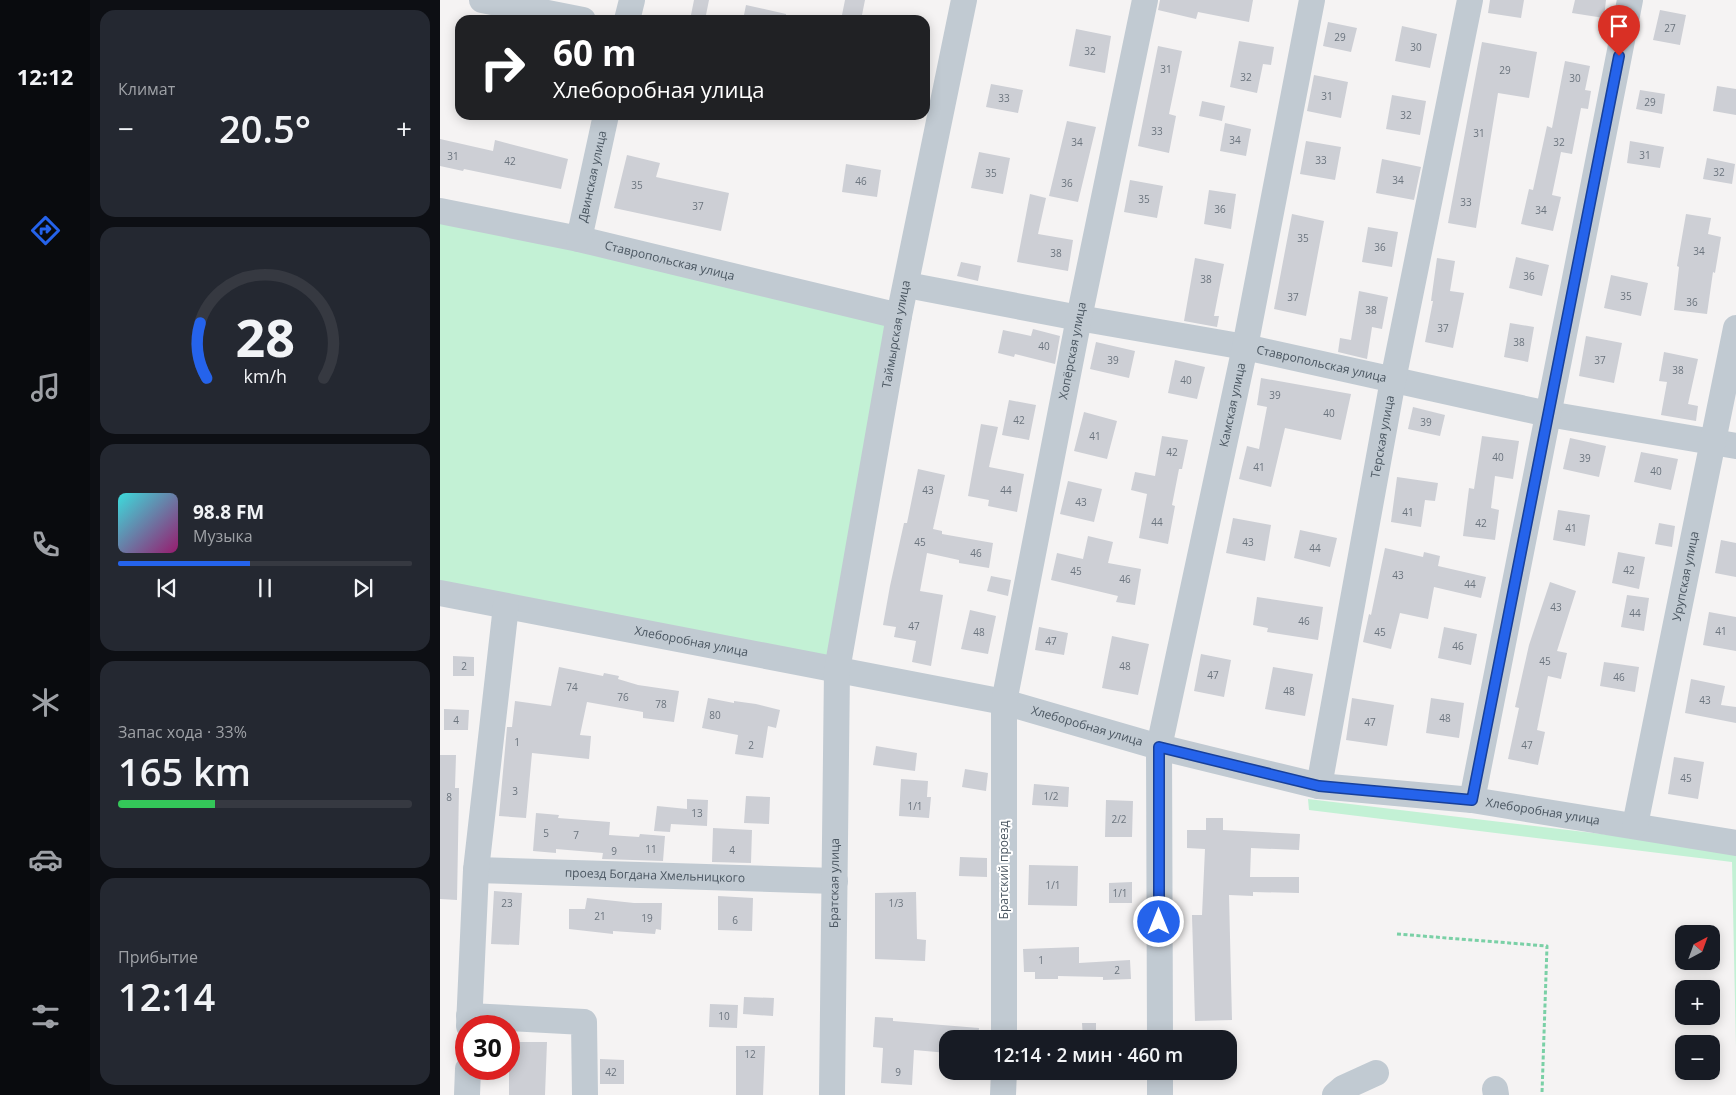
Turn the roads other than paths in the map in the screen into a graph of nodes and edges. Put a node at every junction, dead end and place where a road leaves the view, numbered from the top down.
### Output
1 (482, 0) edge
2 (632, 0) edge
3 (964, 0) edge
4 (1144, 0) edge
5 (1312, 0) edge
6 (1470, 0) edge
7 (1630, 0) edge
8 (558, 15) edge
9 (628, 15) edge
10 (605, 120) edge
11 (440, 211) edge
12 (579, 239) junction
13 (907, 285) junction
14 (899, 316) junction
15 (1078, 318) junction
16 (1736, 328) edge
17 (1245, 347) junction
18 (1393, 380) junction
19 (1548, 414) junction
20 (1725, 444) edge
21 (440, 593) edge
22 (506, 606) junction
23 (837, 670) junction
24 (1004, 702) junction
25 (1159, 747) junction
26 (1319, 786) junction
27 (1472, 800) junction
28 (1635, 825) junction
29 (1736, 843) edge
30 (476, 870) junction
31 (835, 881) junction
32 (469, 1015) edge
33 (520, 1021) edge
34 (1004, 1030) edge
35 (1160, 1030) edge
36 (1376, 1073) dead end
37 (468, 1080) edge
38 (1004, 1080) edge
39 (1160, 1080) edge
40 (467, 1095) edge
41 (586, 1095) edge
42 (832, 1095) edge
43 (1004, 1095) edge
44 (1160, 1095) edge
45 (1335, 1095) edge

1 - 8 street
2 - 9 street
3 - 13 street, Таймырская улица
4 - 15 street, Хопёрская улица
5 - 17 street, Камская улица
6 - 18 street, Терская улица
7 - 19 street
10 - 12 street, Двинская улица
11 - 12 street, Ставропольская улица
12 - 14 street, Ставропольская улица
13 - 14 street, Таймырская улица
13 - 15 street, Ставропольская улица
14 - 23 street, Таймырская улица
15 - 17 street, Ставропольская улица
15 - 24 street, Хопёрская улица
16 - 20 street, Урупская улица
17 - 18 street, Ставропольская улица
17 - 25 street, Камская улица
18 - 19 street, Ставропольская улица
18 - 26 street, Терская улица
19 - 20 street, Ставропольская улица
19 - 27 street
20 - 28 street, Урупская улица
21 - 22 street, Хлеборобная улица
22 - 23 street, Хлеборобная улица
22 - 30 street
23 - 24 street, Хлеборобная улица
23 - 31 street, Братская улица
24 - 25 street, Хлеборобная улица
24 - 34 street, Братский проезд
25 - 26 street, Хлеборобная улица
25 - 35 street, Камская улица
26 - 27 street, Хлеборобная улица
27 - 28 street, Хлеборобная улица
28 - 29 street, Хлеборобная улица
30 - 31 street, проезд Богдана Хмельницкого
30 - 32 street
31 - 42 street, Братская улица
33 - 41 street
36 - 45 street
37 - 40 street
38 - 43 street
39 - 44 street

